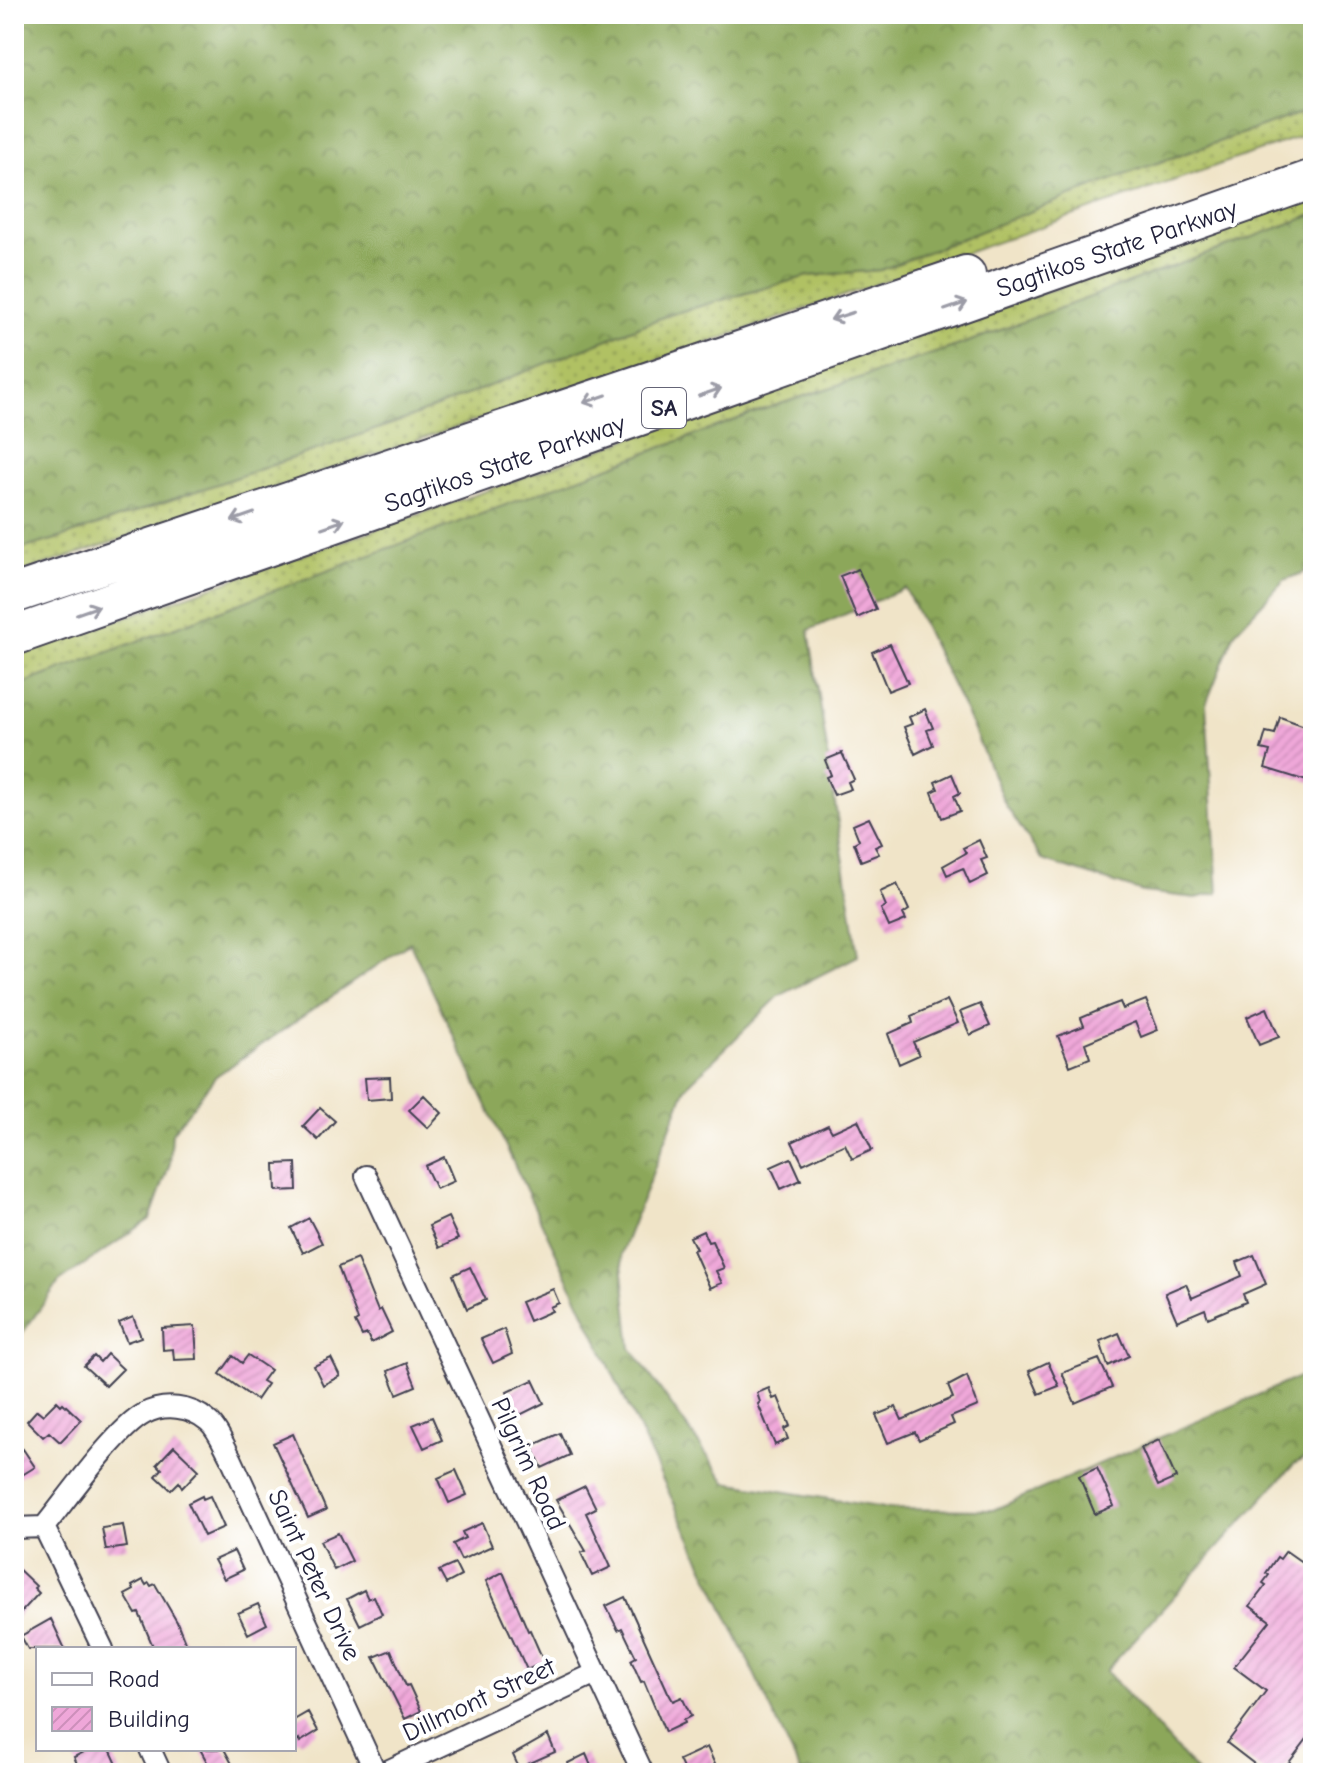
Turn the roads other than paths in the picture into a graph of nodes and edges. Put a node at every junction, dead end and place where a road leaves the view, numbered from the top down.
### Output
1 (1313, 155) edge
2 (1313, 179) edge
3 (14, 594) edge
4 (14, 636) edge
5 (366, 1176) dead end
6 (44, 1527) junction
7 (14, 1528) edge
8 (102, 1647) edge
9 (596, 1673) junction
10 (151, 1751) edge
11 (161, 1773) edge
12 (376, 1773) edge
13 (383, 1773) edge
14 (643, 1773) edge

1 -> 3 highway, Sagtikos State Parkway / SA
4 -> 2 highway, Sagtikos State Parkway / SA
5 - 9 street, Pilgrim Road
6 - 7 street
6 - 8 street
6 - 12 street, Saint Peter Drive
9 - 13 street, Dillmont Street
9 - 14 street, Pilgrim Road
10 - 11 street

